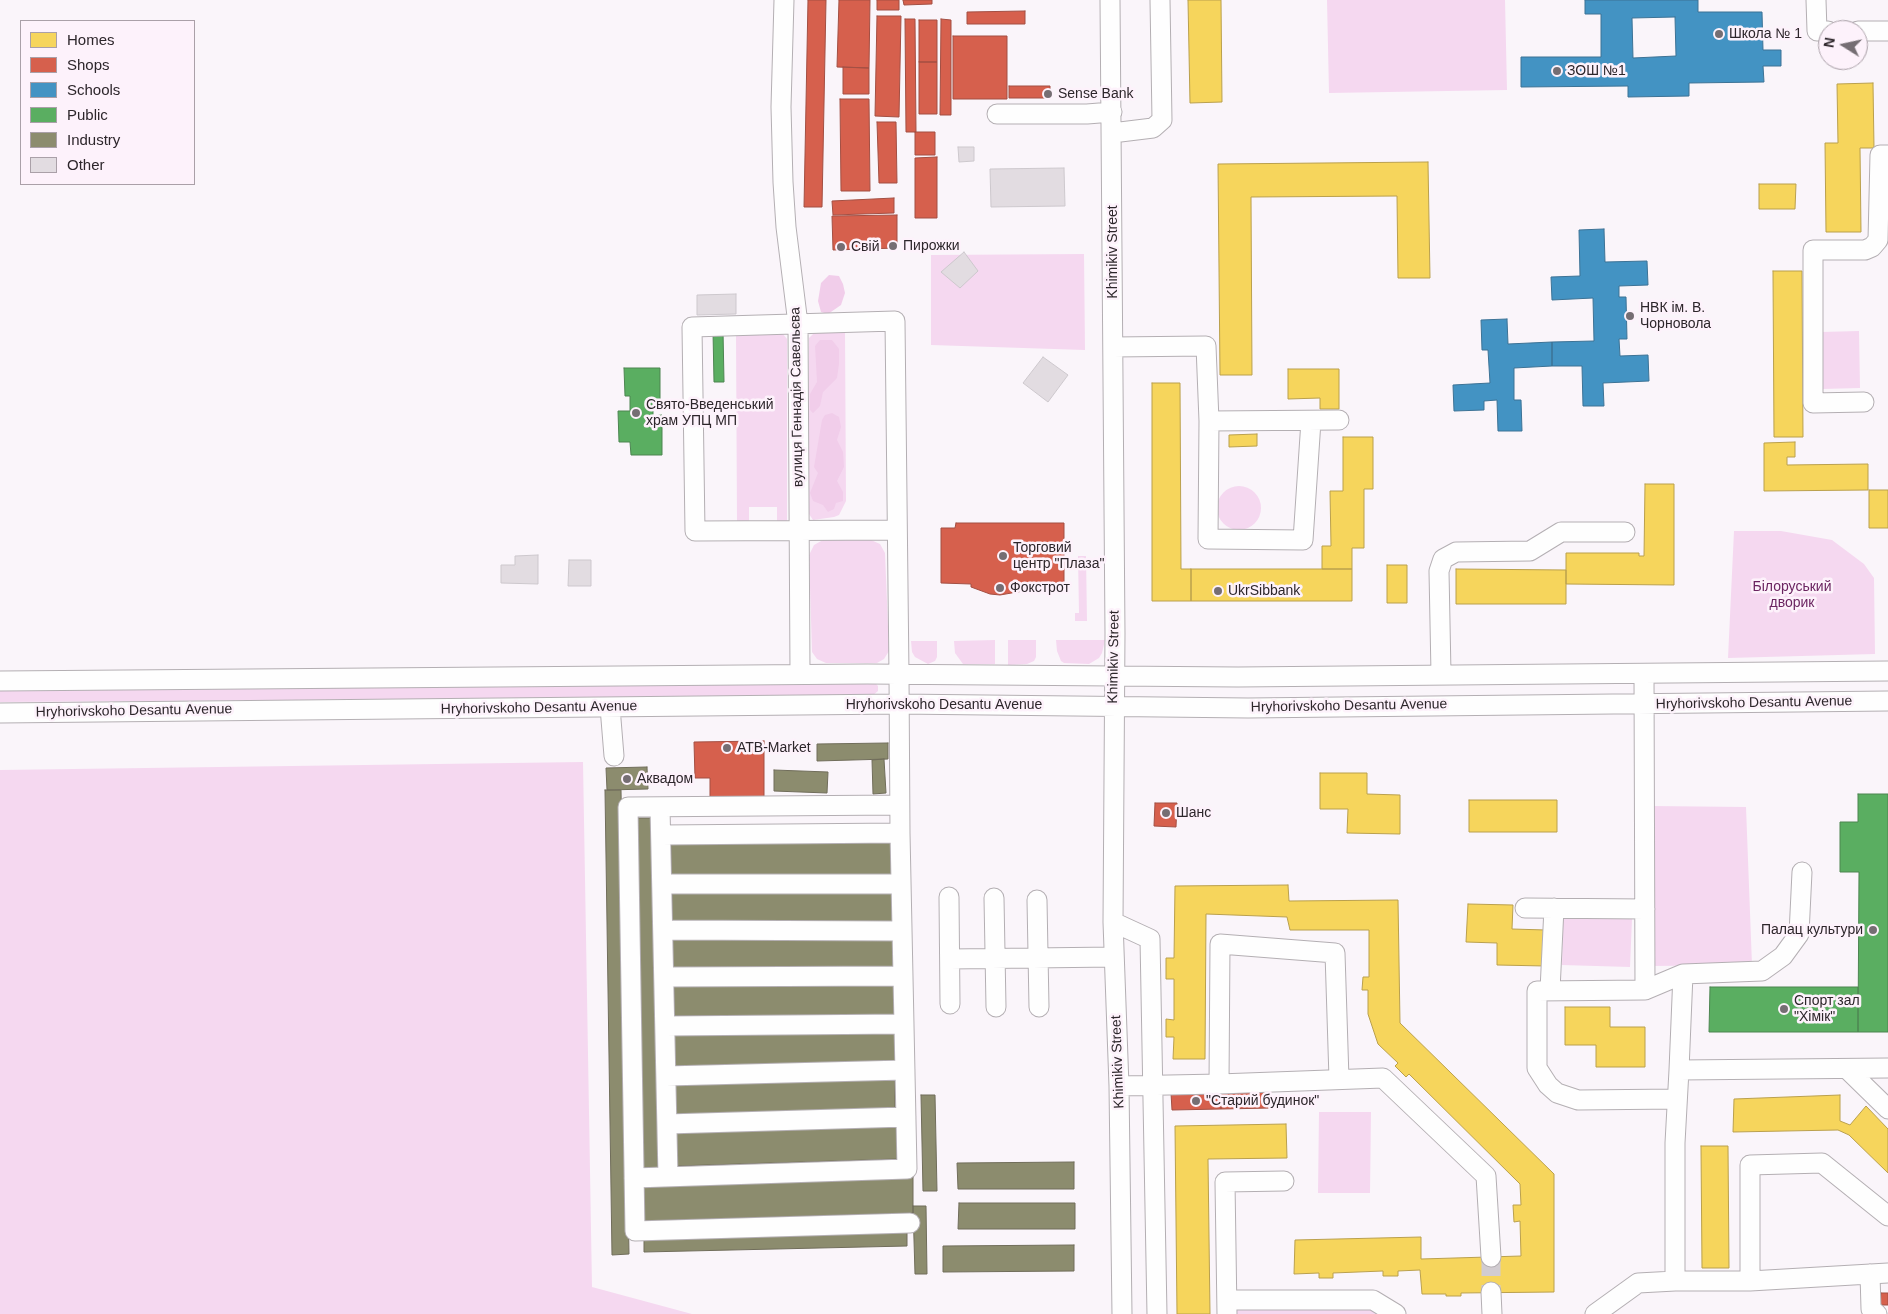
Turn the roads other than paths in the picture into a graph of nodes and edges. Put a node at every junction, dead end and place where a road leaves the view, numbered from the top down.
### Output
1 (784, 0) edge
2 (1110, 0) edge
3 (1160, 0) edge
4 (1816, 0) edge
5 (1818, 31) edge
6 (1868, 31) edge
7 (1888, 32) edge
8 (1112, 112) junction
9 (996, 114) dead end
10 (1112, 133) junction
11 (1888, 155) edge
12 (798, 324) junction
13 (1113, 348) junction
14 (1864, 402) dead end
15 (1339, 420) dead end
16 (1209, 421) junction
17 (1311, 421) junction
18 (897, 530) junction
19 (799, 531) junction
20 (1625, 532) dead end
21 (1888, 671) edge
22 (800, 674) junction
23 (1441, 674) junction
24 (1644, 674) junction
25 (899, 675) junction
26 (1114, 676) junction
27 (1384, 676) junction
28 (0, 681) edge
29 (1888, 701) edge
30 (898, 704) junction
31 (1644, 704) junction
32 (1114, 705) junction
33 (1384, 706) junction
34 (610, 707) junction
35 (0, 713) edge
36 (614, 756) dead end
37 (899, 805) junction
38 (660, 807) junction
39 (900, 833) junction
40 (661, 835) junction
41 (1802, 872) dead end
42 (662, 884) junction
43 (901, 884) junction
44 (949, 897) dead end
45 (994, 898) dead end
46 (1037, 900) dead end
47 (1525, 908) dead end
48 (1554, 908) junction
49 (1645, 909) junction
50 (1113, 922) junction
51 (663, 930) junction
52 (902, 931) junction
53 (1114, 957) junction
54 (950, 959) junction
55 (995, 959) junction
56 (1038, 959) junction
57 (1683, 974) junction
58 (903, 976) junction
59 (664, 977) junction
60 (1550, 990) junction
61 (1645, 990) junction
62 (950, 1004) dead end
63 (996, 1007) dead end
64 (1039, 1007) dead end
65 (904, 1024) junction
66 (665, 1026) junction
67 (1846, 1068) junction
68 (1888, 1068) edge
69 (905, 1070) junction
70 (1679, 1070) junction
71 (666, 1076) junction
72 (1339, 1079) junction
73 (1219, 1084) junction
74 (1153, 1085) junction
75 (1119, 1086) junction
76 (1677, 1099) junction
77 (1888, 1109) edge
78 (906, 1117) junction
79 (667, 1124) junction
80 (668, 1177) junction
81 (634, 1178) junction
82 (1284, 1181) dead end
83 (1888, 1216) edge
84 (910, 1223) dead end
85 (1491, 1257) tunnel mouth
86 (1879, 1274) edge
87 (1750, 1280) junction
88 (1675, 1281) junction
89 (1491, 1292) tunnel mouth
90 (1227, 1307) edge
91 (1122, 1314) edge
92 (1157, 1314) edge
93 (1396, 1314) edge
94 (1492, 1314) edge
95 (1595, 1314) edge
96 (1877, 1314) edge

1 - 12 street, вулиця Геннадія Савельєва
2 - 8 street, Khimikiv Street
3 - 10 street
4 - 5 street
6 - 7 street
8 - 9 street
8 - 10 street, Khimikiv Street
10 - 13 street, Khimikiv Street
11 - 14 street
12 - 18 street
12 - 19 street, вулиця Геннадія Савельєва
12 - 19 street
13 - 16 street
13 - 26 street, Khimikiv Street
15 - 17 street
16 - 17 street
16 - 17 street
18 - 19 street
18 - 25 street
19 - 22 street, вулиця Геннадія Савельєва
20 - 23 street
21 - 24 street
22 - 25 street
22 - 28 street
23 - 24 street
23 - 27 street
24 - 31 street
25 - 26 street
25 - 30 street
26 - 27 street
26 - 32 street, Khimikiv Street
27 - 33 street
29 - 31 street, Hryhorivskoho Desantu Avenue
30 - 32 street, Hryhorivskoho Desantu Avenue
30 - 34 street, Hryhorivskoho Desantu Avenue
30 - 37 street
31 - 33 street, Hryhorivskoho Desantu Avenue
31 - 49 street
32 - 33 street, Hryhorivskoho Desantu Avenue
32 - 50 street, Khimikiv Street
34 - 35 street, Hryhorivskoho Desantu Avenue
34 - 36 street
37 - 38 street
37 - 39 street
38 - 40 street
38 - 81 street
39 - 40 street
39 - 43 street
40 - 42 street
41 - 57 street
42 - 43 street
42 - 51 street
43 - 52 street
44 - 54 street
45 - 55 street
46 - 56 street
47 - 48 street
48 - 49 street
48 - 60 street
49 - 61 street
50 - 53 street, Khimikiv Street
50 - 74 street
51 - 52 street
51 - 59 street
52 - 58 street
53 - 56 street
53 - 75 street, Khimikiv Street
54 - 55 street
54 - 62 street
55 - 56 street
55 - 63 street
56 - 64 street
57 - 61 street
57 - 70 street
58 - 59 street
58 - 65 street
59 - 66 street
60 - 61 street
60 - 76 street
65 - 66 street
65 - 69 street
66 - 71 street
67 - 68 street
67 - 70 street
67 - 77 street
69 - 71 street
69 - 78 street
70 - 76 street
71 - 79 street
72 - 73 street
72 - 73 street
72 - 85 street
73 - 74 street
74 - 75 street
74 - 92 street
75 - 91 street, Khimikiv Street
76 - 88 street
78 - 79 street
78 - 80 street
79 - 80 street
80 - 81 street
81 - 84 street
82 - 90 street
83 - 87 street
86 - 87 street
86 - 96 street
87 - 88 street
88 - 95 street
89 - 94 street
90 - 93 street

